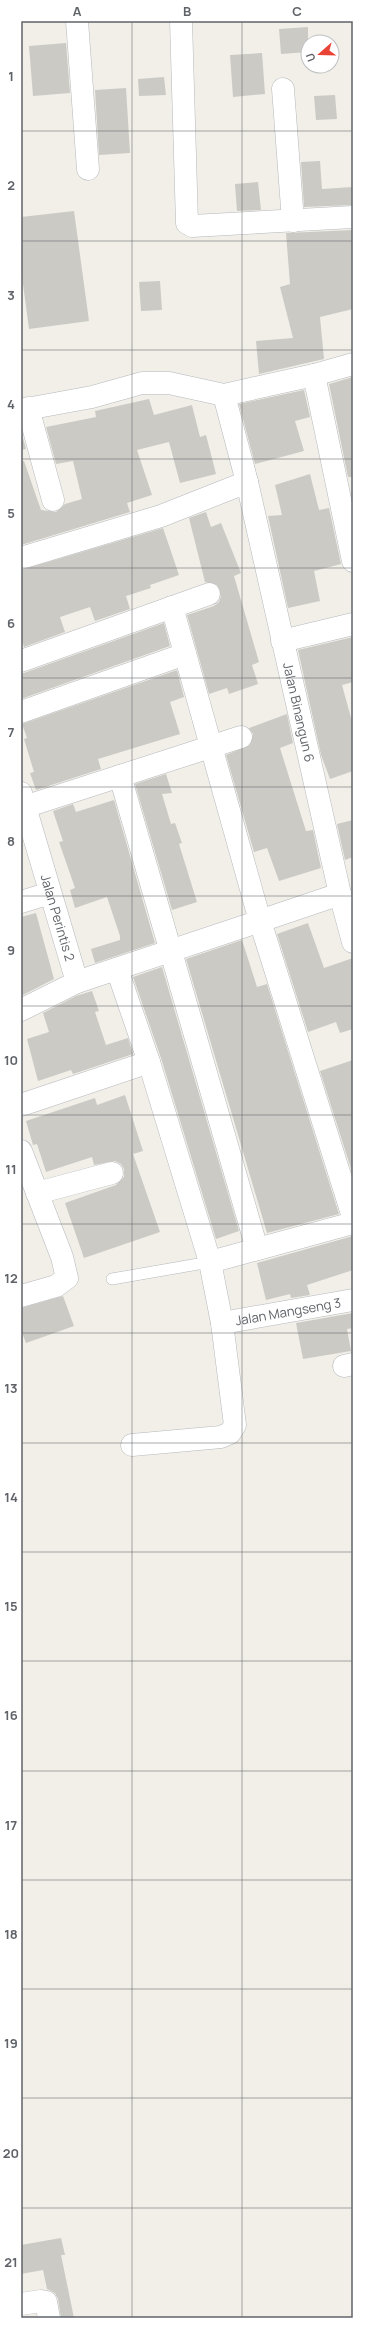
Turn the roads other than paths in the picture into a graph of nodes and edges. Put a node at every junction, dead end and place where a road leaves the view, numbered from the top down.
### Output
1 (77, 21) edge
2 (181, 21) edge
3 (283, 89) dead end
4 (88, 169) dead end
5 (353, 217) edge
6 (293, 220) junction
7 (353, 364) edge
8 (314, 375) junction
9 (224, 395) junction
10 (25, 409) edge
11 (247, 482) junction
12 (53, 500) dead end
13 (21, 558) edge
14 (353, 562) edge
15 (209, 594) dead end
16 (172, 607) junction
17 (353, 624) edge
18 (282, 641) junction
19 (185, 654) junction
20 (21, 661) edge
21 (21, 712) edge
22 (241, 737) dead end
23 (211, 747) junction
24 (120, 776) junction
25 (22, 803) edge
26 (50, 893) junction
27 (340, 894) junction
28 (21, 902) edge
29 (260, 921) junction
30 (353, 942) edge
31 (169, 951) junction
32 (117, 969) junction
33 (78, 982) junction
34 (21, 1010) edge
35 (149, 1062) junction
36 (21, 1105) edge
37 (21, 1152) edge
38 (112, 1173) dead end
39 (37, 1193) junction
40 (353, 1217) edge
41 (353, 1223) edge
42 (257, 1249) junction
43 (210, 1262) junction
44 (112, 1279) dead end
45 (21, 1296) edge
46 (353, 1300) edge
47 (222, 1323) junction
48 (132, 1445) dead end
49 (21, 2304) edge
50 (49, 2318) edge

1 - 4 street
2 - 6 street
3 - 6 street
5 - 6 street
7 - 8 street
8 - 9 street
8 - 14 street
9 - 10 street
9 - 11 street, Jalan Binangun 6
10 - 12 street
11 - 13 street
11 - 18 street, Jalan Binangun 6
15 - 16 street
16 - 19 street
16 - 20 street
17 - 18 street
18 - 27 street, Jalan Binangun 6
19 - 21 street
19 - 23 street
22 - 23 street
23 - 24 street
23 - 29 street
24 - 25 street
24 - 31 street
25 - 26 street, Jalan Perintis 2
26 - 28 street
26 - 33 street, Jalan Perintis 2
27 - 29 street
27 - 30 street, Jalan Binangun 6
29 - 31 street
29 - 40 street
31 - 32 street
31 - 42 street
32 - 33 street
32 - 35 street
33 - 34 street
35 - 36 street
35 - 43 street
37 - 39 street
38 - 39 street
39 - 45 street
41 - 42 street
42 - 43 street
43 - 44 lane
43 - 47 street
46 - 47 street, Jalan Mangseng 3
47 - 48 street
49 - 50 street

